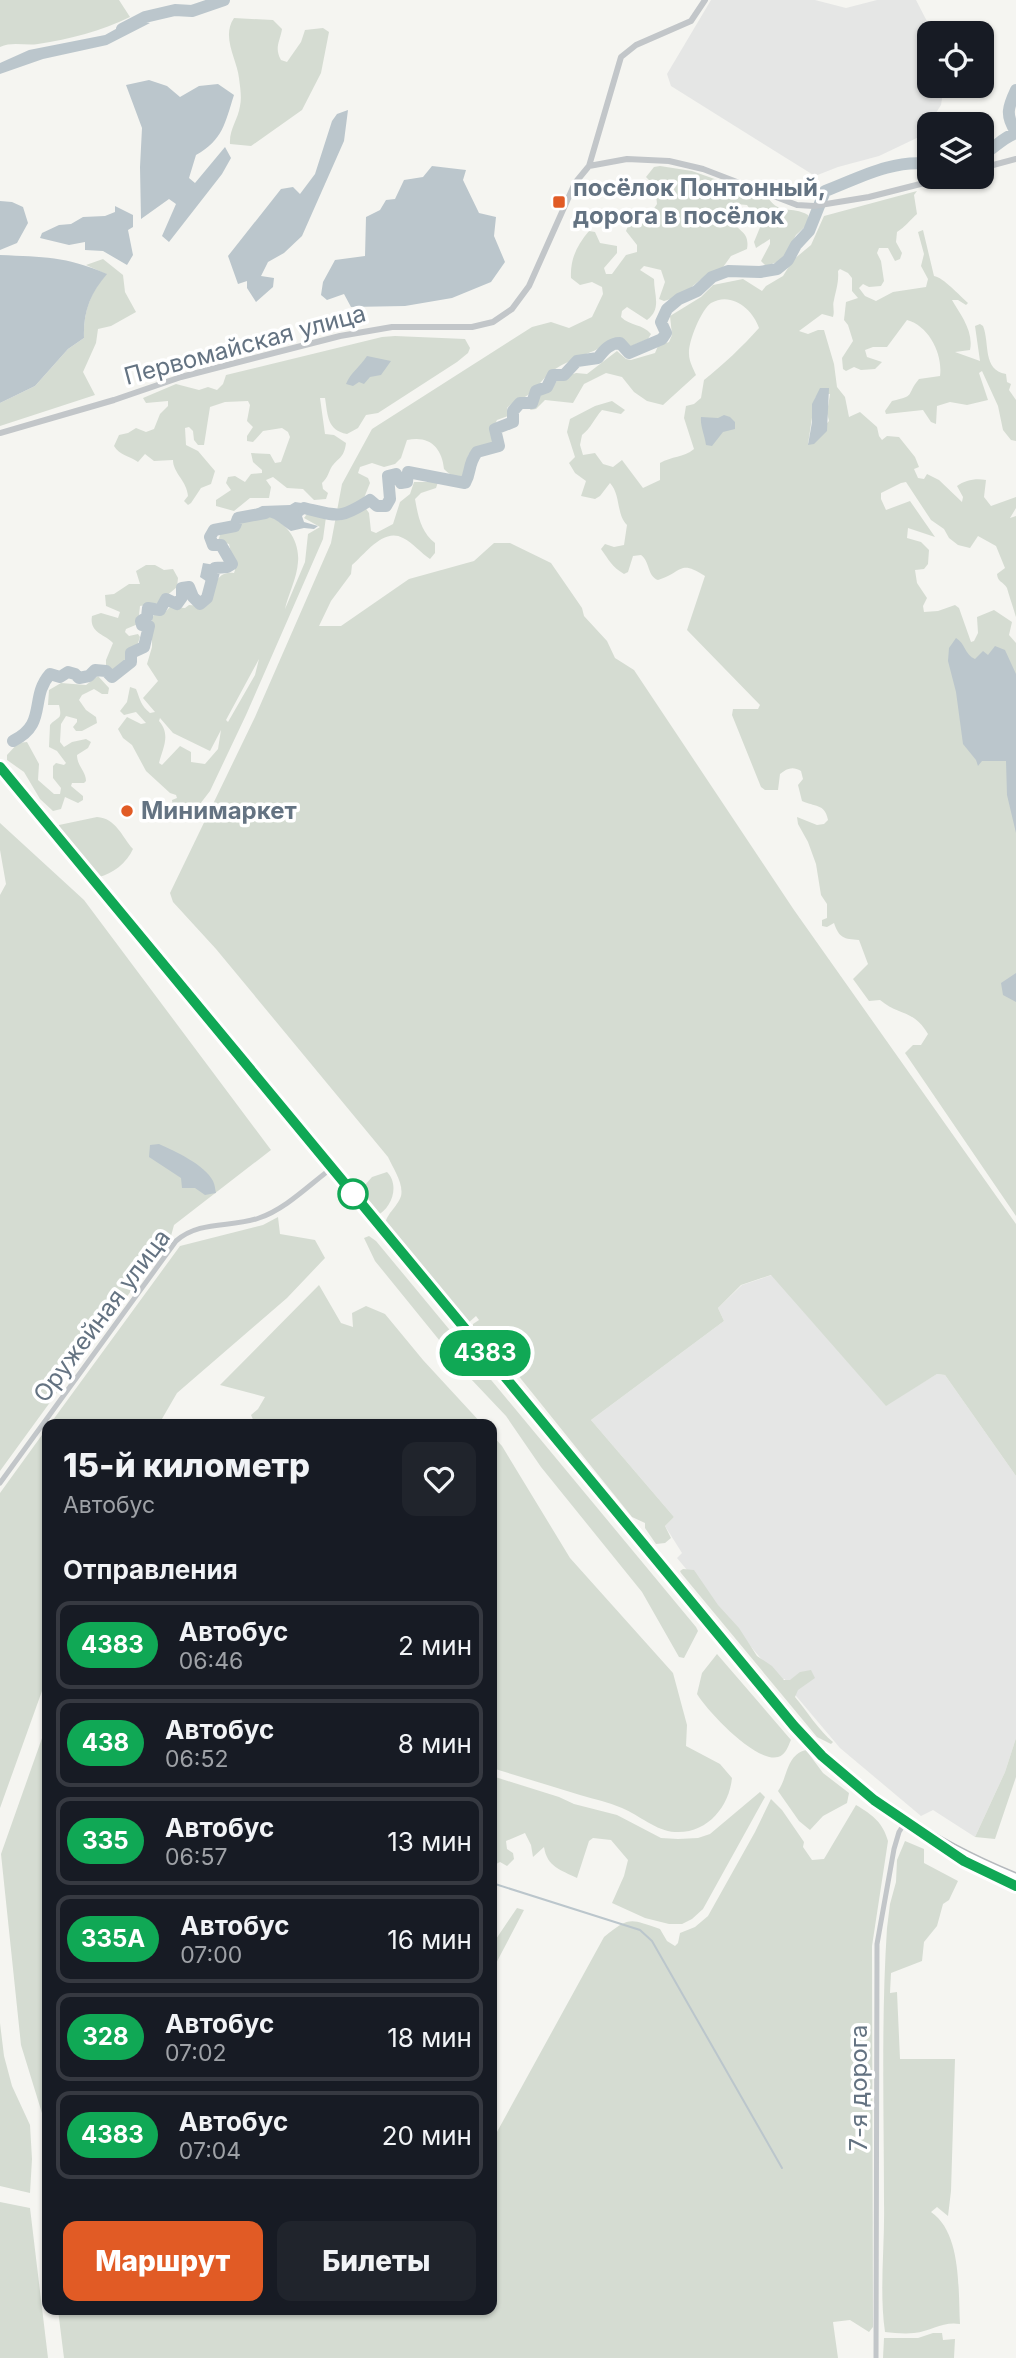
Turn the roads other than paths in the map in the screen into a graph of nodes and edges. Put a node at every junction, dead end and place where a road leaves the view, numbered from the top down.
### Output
1 (705, 0) edge
2 (1016, 159) edge
3 (994, 165) edge
4 (589, 166) junction
5 (917, 185) edge
6 (0, 433) edge
7 (0, 767) edge
8 (332, 1168) junction
9 (47, 1419) edge
10 (42, 1425) edge
11 (0, 1483) edge
12 (906, 1821) junction
13 (934, 1839) junction
14 (1016, 1878) edge
15 (1016, 1886) edge
16 (876, 2358) edge

1 - 4 street, Первомайская улица
2 - 3 street
4 - 5 street
4 - 6 street, Первомайская улица
7 - 8 main road
8 - 9 street, Оружейная улица
8 - 12 main road
10 - 11 street, Оружейная улица
12 - 13 main road
12 - 16 street, 7-я дорога
13 - 14 main road
13 - 15 main road

